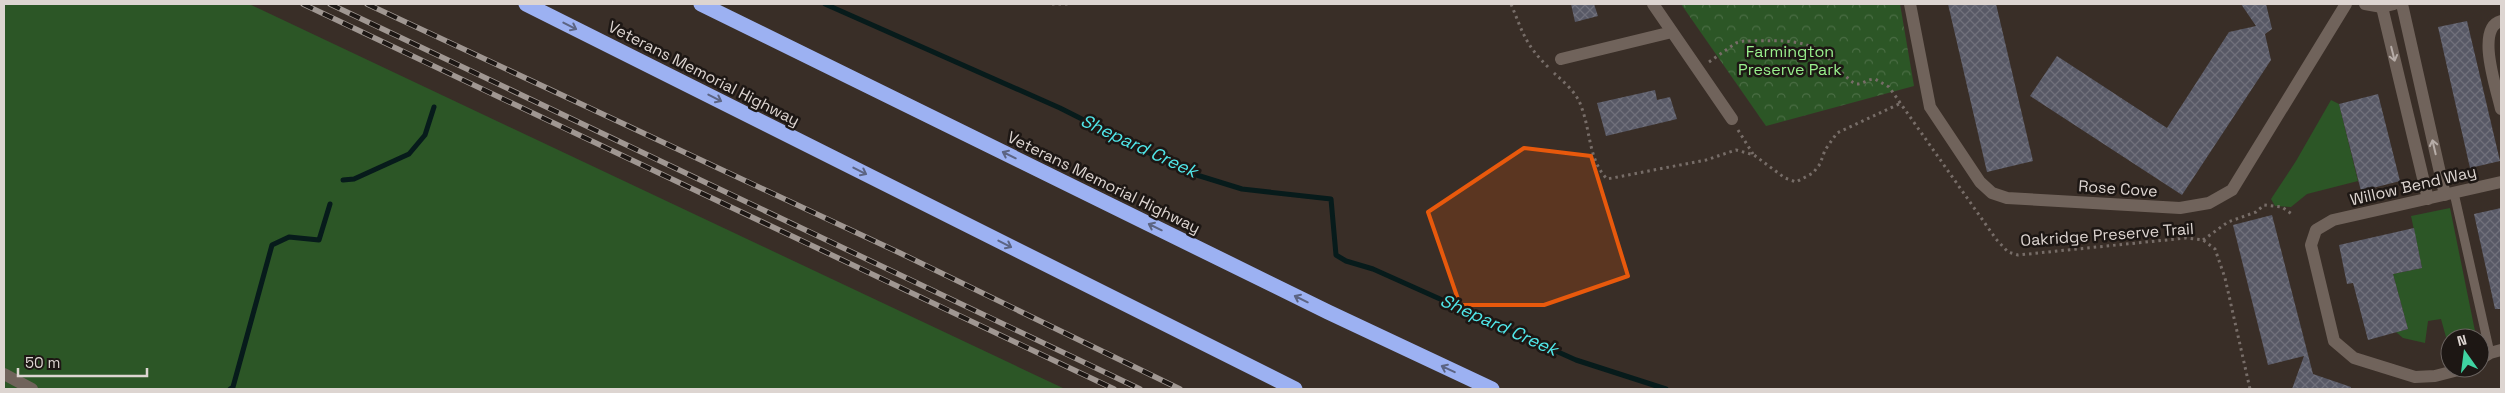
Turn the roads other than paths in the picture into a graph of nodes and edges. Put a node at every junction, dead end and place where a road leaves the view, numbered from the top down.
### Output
1 (526, 4) edge
2 (701, 4) edge
3 (1653, 4) edge
4 (1910, 4) edge
5 (2346, 4) edge
6 (2365, 4) edge
7 (2402, 4) edge
8 (2388, 5) edge
9 (2501, 21) edge
10 (1672, 32) junction
11 (1561, 59) dead end
12 (2501, 108) edge
13 (1732, 119) road end
14 (2501, 182) edge
15 (2449, 194) junction
16 (2428, 199) junction
17 (2483, 328) edge
18 (4, 374) edge
19 (2440, 375) edge
20 (32, 389) edge
21 (1295, 389) edge
22 (1492, 389) edge

1 -> 21 highway, Veterans Memorial Highway
22 -> 2 highway, Veterans Memorial Highway
3 - 10 street
4 - 5 street, Rose Cove
6 - 8 street
15 -> 7 street
8 -> 16 street
9 - 12 street
10 - 11 street
10 - 13 street
14 - 15 street, Willow Bend Way
15 - 16 street, Willow Bend Way
15 - 17 lane
16 - 19 street, Willow Bend Way
18 - 20 street

